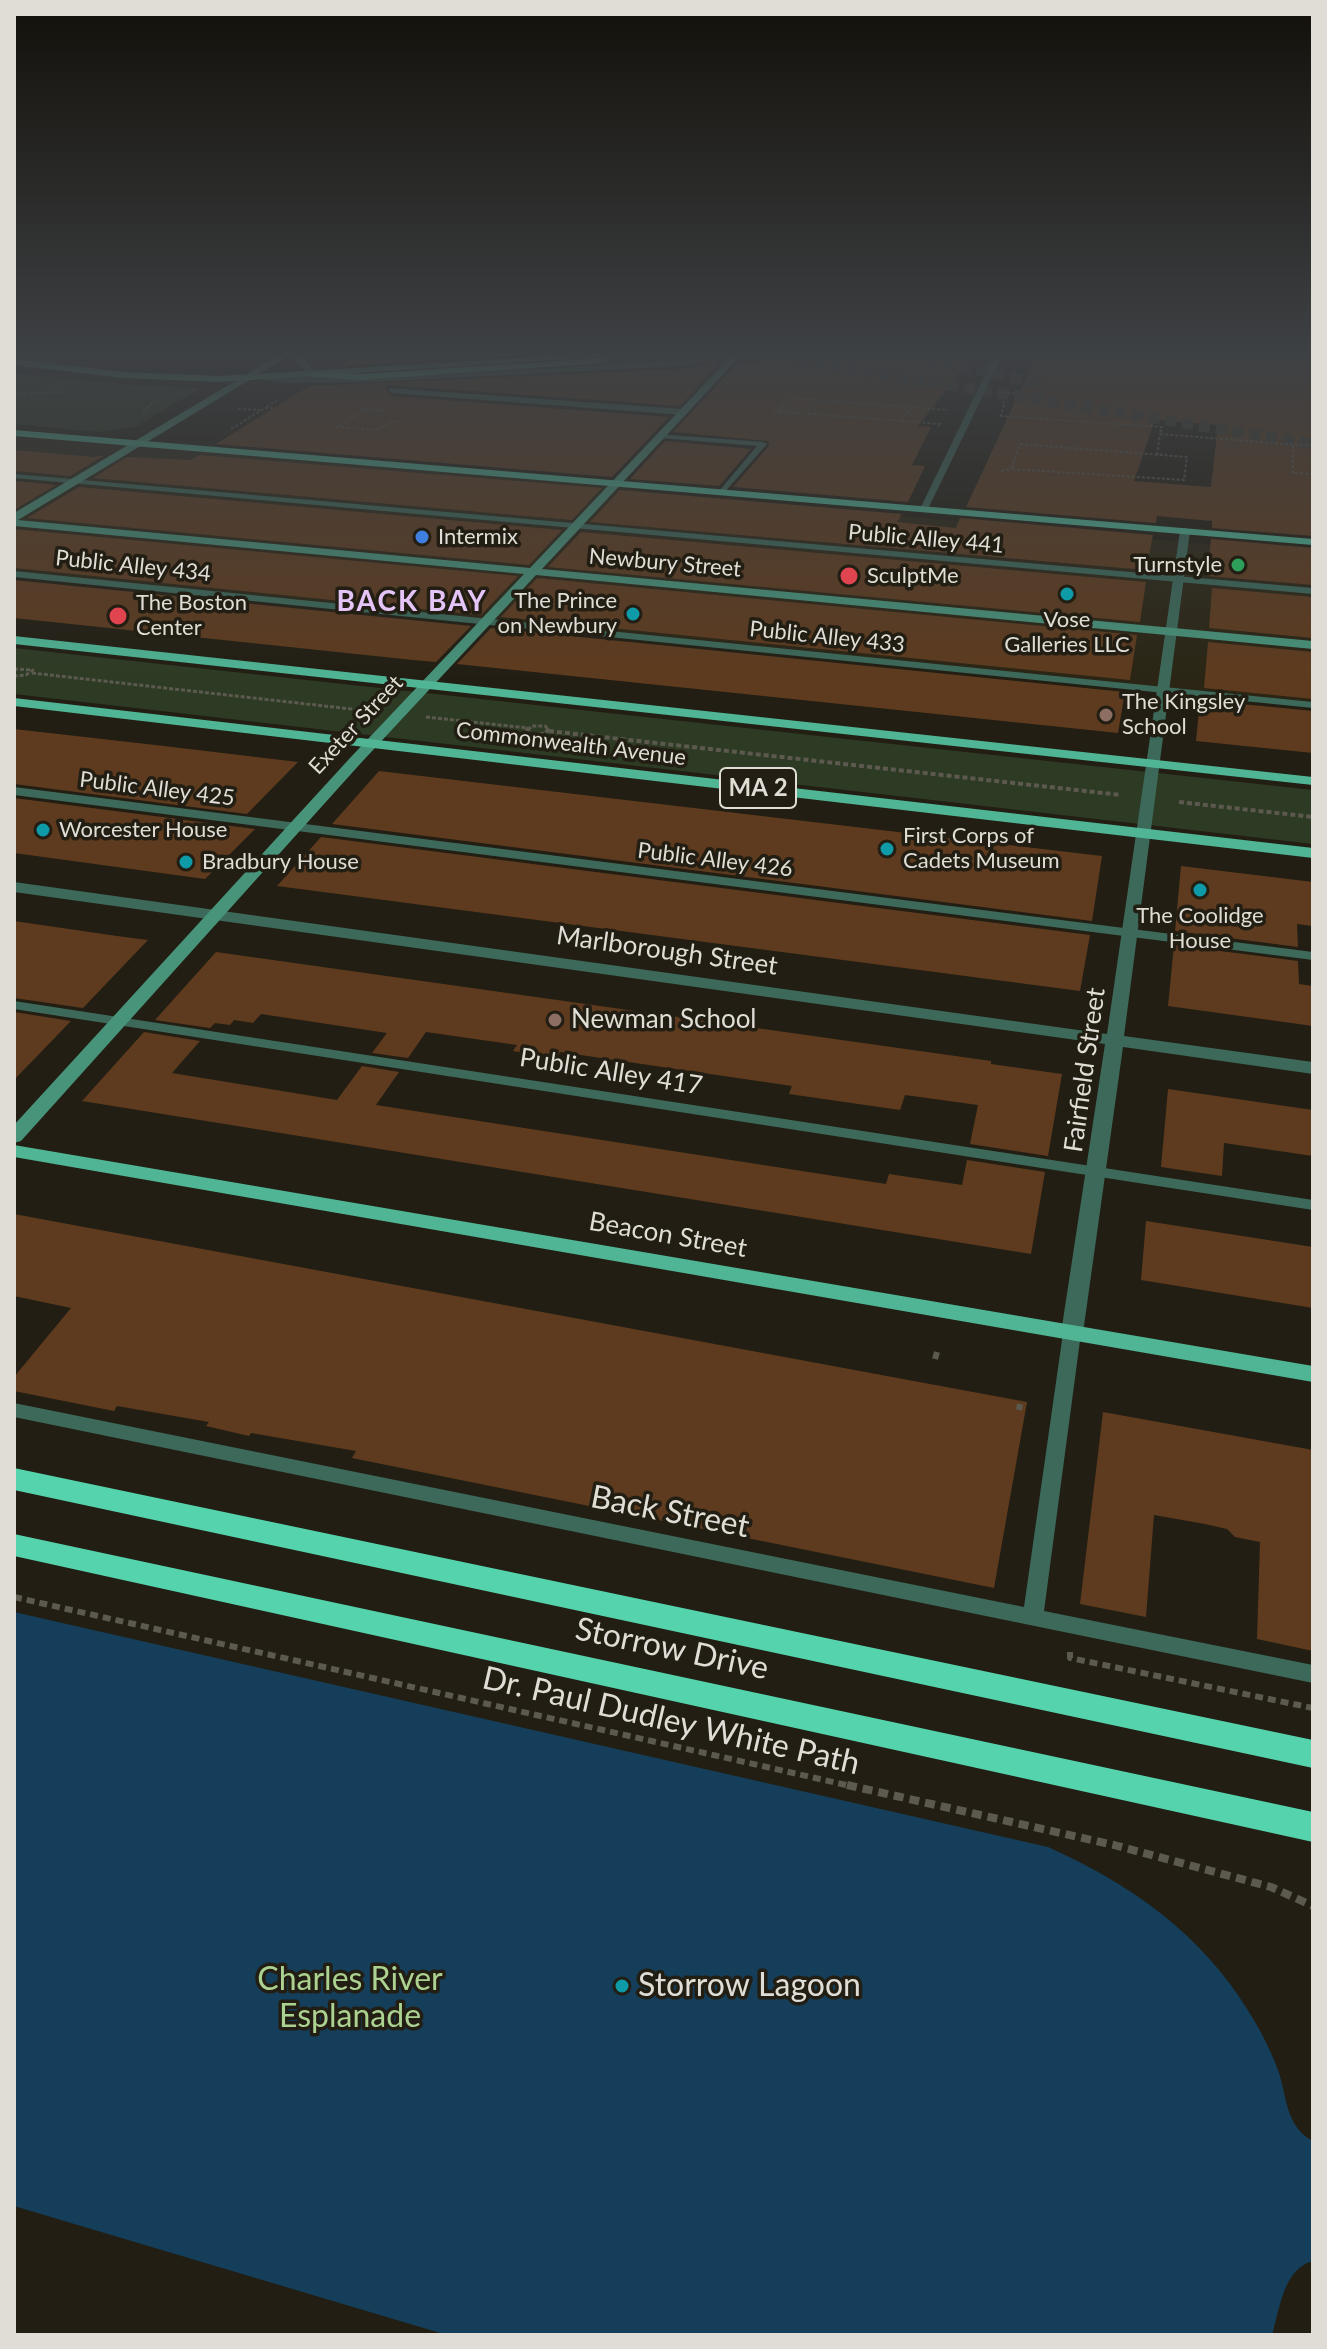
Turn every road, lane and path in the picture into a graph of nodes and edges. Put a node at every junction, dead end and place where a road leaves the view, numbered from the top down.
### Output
1 (110, 462) edge
2 (361, 462) edge
3 (635, 462) edge
4 (748, 462) edge
5 (946, 462) edge
6 (1014, 462) edge
7 (1186, 462) edge
8 (1293, 462) edge
9 (1011, 469) junction
10 (1001, 471) dead end
11 (1313, 474) edge
12 (14, 476) edge
13 (77, 482) junction
14 (615, 483) junction
15 (723, 492) junction
16 (923, 509) junction
17 (14, 520) edge
18 (575, 527) junction
19 (1185, 531) junction
20 (1313, 542) edge
21 (534, 571) junction
22 (14, 574) edge
23 (1178, 579) junction
24 (1313, 591) edge
25 (486, 622) junction
26 (1172, 631) junction
27 (14, 640) edge
28 (1313, 645) edge
29 (14, 669) edge
30 (32, 673) junction
31 (14, 676) edge
32 (426, 685) junction
33 (1164, 690) junction
34 (14, 702) edge
35 (1313, 705) edge
36 (373, 711) dead end
37 (425, 717) dead end
38 (528, 728) junction
39 (549, 731) junction
40 (372, 744) junction
41 (1155, 764) junction
42 (1313, 781) edge
43 (14, 791) edge
44 (1121, 795) dead end
45 (1179, 802) dead end
46 (1313, 817) edge
47 (295, 827) junction
48 (1144, 833) junction
49 (1313, 853) edge
50 (14, 887) edge
51 (214, 915) junction
52 (1131, 933) junction
53 (1313, 956) edge
54 (14, 1005) edge
55 (118, 1021) junction
56 (1115, 1040) junction
57 (1313, 1068) edge
58 (14, 1137) edge
59 (14, 1151) edge
60 (1097, 1171) junction
61 (1313, 1205) edge
62 (1072, 1333) junction
63 (1313, 1374) edge
64 (14, 1410) edge
65 (14, 1479) edge
66 (14, 1545) edge
67 (14, 1597) edge
68 (1033, 1617) junction
69 (1070, 1658) dead end
70 (1313, 1674) edge
71 (1313, 1708) edge
72 (1313, 1754) edge
73 (1313, 1827) edge
74 (1313, 1906) edge

1 - 13 main road
2 - 14 main road
3 - 14 main road, Exeter Street
4 - 15 lane
5 - 16 street
6 - 9 path
7 - 9 path
8 - 11 path
9 - 10 path
12 - 13 lane, Public Alley 441
13 - 17 main road
13 - 18 lane, Public Alley 441
14 - 15 main road
14 - 18 main road, Exeter Street
15 - 16 main road
16 - 19 main road
17 - 21 main road, Newbury Street
18 - 21 main road, Exeter Street
18 - 23 lane, Public Alley 441
19 - 20 main road
19 - 23 street, Fairfield Street
21 - 25 main road, Exeter Street
21 - 26 main road, Newbury Street
22 - 25 lane, Public Alley 434
23 - 24 lane, Public Alley 441
23 - 26 street, Fairfield Street
25 - 32 main road, Exeter Street
25 - 33 lane, Public Alley 433
26 - 28 main road, Newbury Street
26 - 33 street, Fairfield Street
27 - 32 main road, Commonwealth Avenue
29 - 30 path
30 - 31 path
30 - 36 path
32 - 40 main road, Exeter Street
32 - 41 main road, Commonwealth Avenue
33 - 35 lane, Public Alley 433
33 - 41 street, Fairfield Street
34 - 40 main road, Commonwealth Avenue / MA 2
37 - 38 path
38 - 39 path
38 - 39 path
39 - 44 path
40 - 47 main road, Exeter Street
40 - 48 main road, Commonwealth Avenue / MA 2
41 - 42 main road, Commonwealth Avenue
41 - 48 street, Fairfield Street
43 - 47 lane, Public Alley 425
45 - 46 path
47 - 51 main road, Exeter Street
47 - 52 lane, Public Alley 426
48 - 49 main road, Commonwealth Avenue / MA 2
48 - 52 street, Fairfield Street
50 - 51 street, Marlborough Street
51 - 55 main road, Exeter Street
51 - 56 street, Marlborough Street
52 - 53 lane, Public Alley 426
52 - 56 street, Fairfield Street
54 - 55 lane, Public Alley 417
55 - 58 main road, Exeter Street
55 - 60 lane, Public Alley 417
56 - 57 street, Marlborough Street
56 - 60 street, Fairfield Street
59 - 62 main road, Beacon Street
60 - 61 lane, Public Alley 417
60 - 62 street, Fairfield Street
62 - 63 main road, Beacon Street
62 - 68 lane, Fairfield Street
64 - 68 lane, Back Street
65 - 72 highway, Storrow Drive
66 - 73 highway, Storrow Drive
67 - 74 path, Dr. Paul Dudley White Path
68 - 70 lane, Back Street
69 - 71 path

